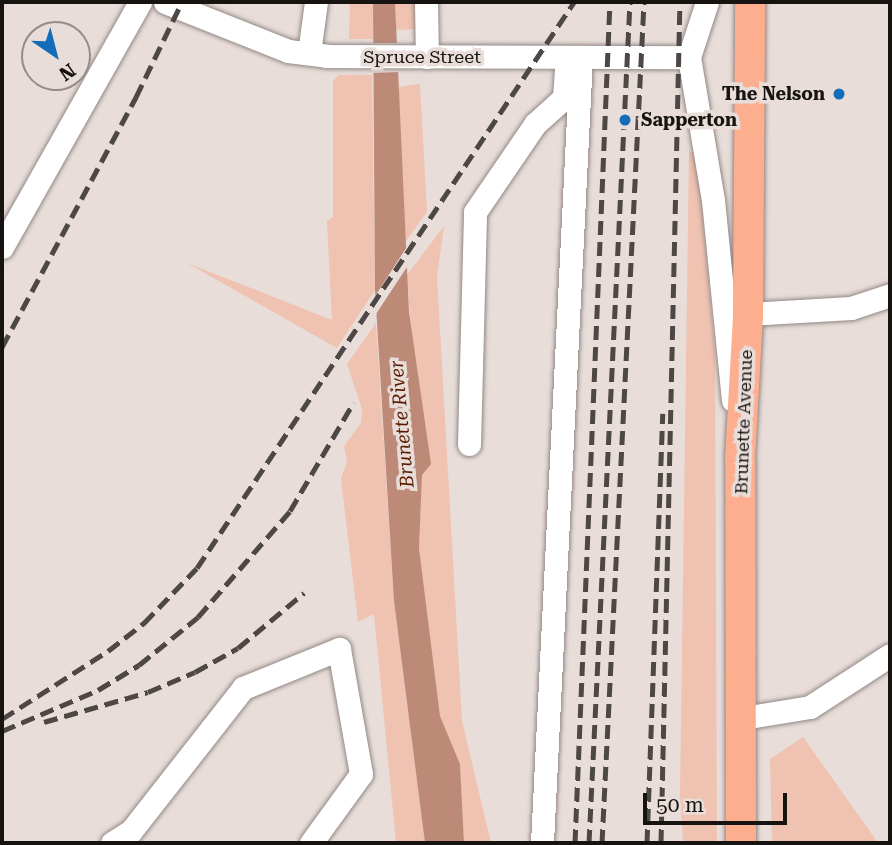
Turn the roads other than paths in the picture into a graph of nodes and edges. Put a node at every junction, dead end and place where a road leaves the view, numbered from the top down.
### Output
1 (139, 2) edge
2 (165, 2) edge
3 (316, 2) edge
4 (426, 2) edge
5 (707, 2) edge
6 (750, 2) edge
7 (309, 53) junction
8 (417, 57) junction
9 (574, 57) junction
10 (689, 57) junction
11 (2, 247) edge
12 (890, 295) edge
13 (748, 314) junction
14 (469, 444) dead end
15 (740, 459) junction
16 (890, 654) edge
17 (743, 718) junction
18 (111, 843) edge
19 (311, 843) edge
20 (542, 843) edge
21 (741, 843) edge

1 - 11 street
2 - 7 street, Spruce Street
3 - 7 street
4 - 8 street
5 - 10 street
6 - 13 main road, Brunette Avenue
7 - 8 street, Spruce Street
8 - 9 street, Spruce Street
9 - 10 street, Spruce Street
9 - 14 street
9 - 20 street
10 - 15 street
12 - 13 street
13 - 15 main road, Brunette Avenue
15 - 17 main road, Brunette Avenue
16 - 17 street
17 - 21 main road, Brunette Avenue
18 - 19 street

